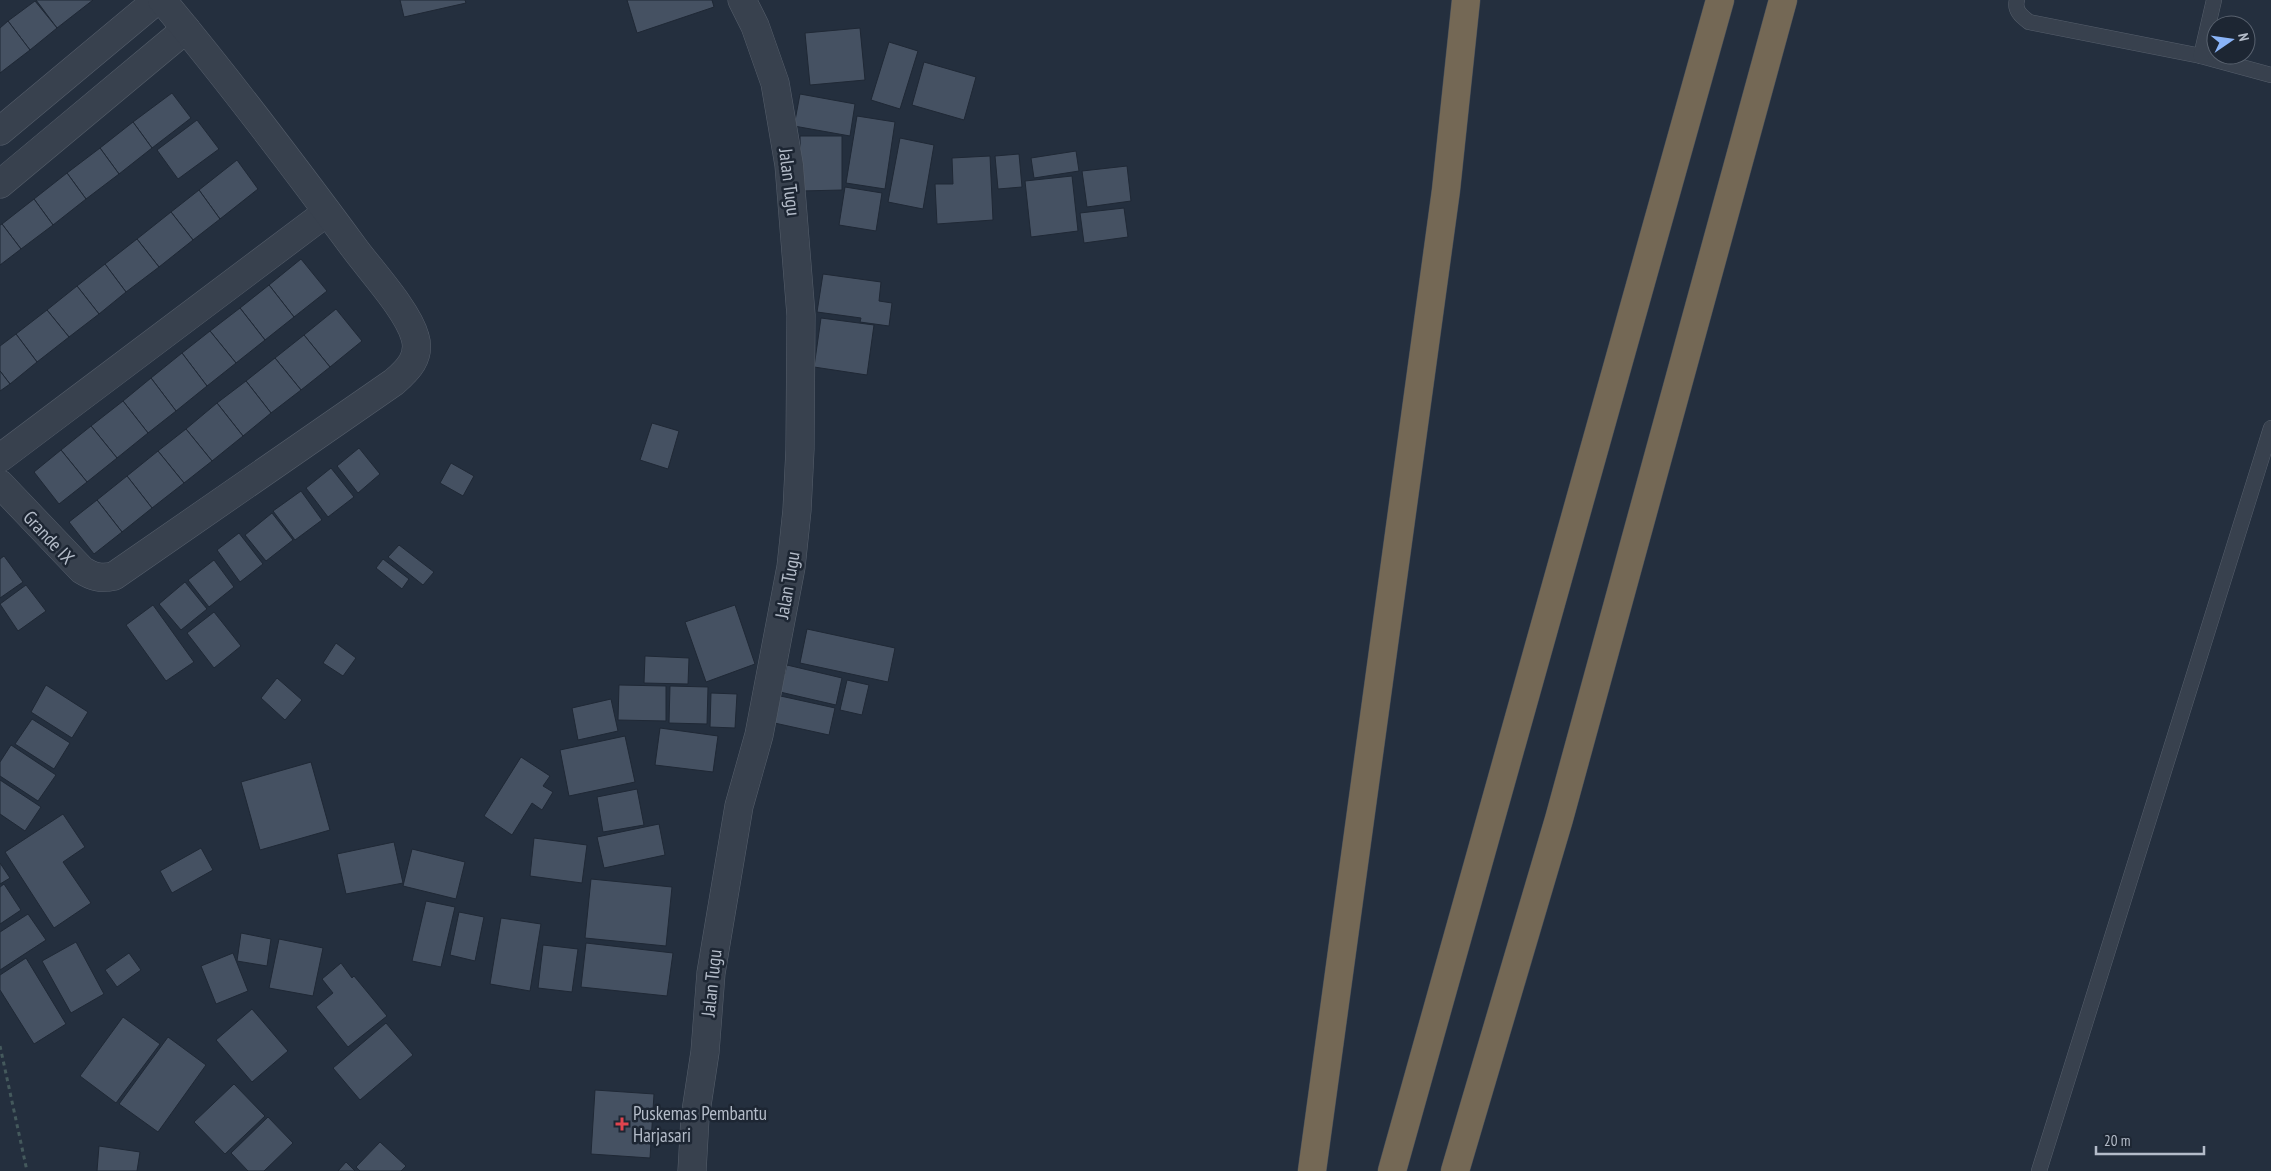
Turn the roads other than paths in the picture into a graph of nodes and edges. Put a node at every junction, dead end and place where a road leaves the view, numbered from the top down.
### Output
1 (158, 0) edge
2 (162, 0) edge
3 (742, 0) edge
4 (1466, 0) edge
5 (1720, 0) edge
6 (1782, 0) edge
7 (2017, 0) edge
8 (2214, 0) edge
9 (186, 29) junction
10 (2201, 56) junction
11 (2271, 75) edge
12 (0, 131) edge
13 (0, 184) edge
14 (327, 212) junction
15 (2271, 428) edge
16 (0, 458) edge
17 (0, 484) edge
18 (692, 1171) edge
19 (1312, 1171) edge
20 (1392, 1171) edge
21 (1455, 1171) edge
22 (2039, 1171) edge

1 - 12 street
2 - 9 street
3 - 18 street, Jalan Tugu
4 - 19 highway
5 - 20 highway
6 - 21 highway
7 - 10 lane
8 - 10 lane
9 - 13 street
9 - 14 street
10 - 11 lane
14 - 16 street
14 - 17 street, Grande IX
15 - 22 lane

